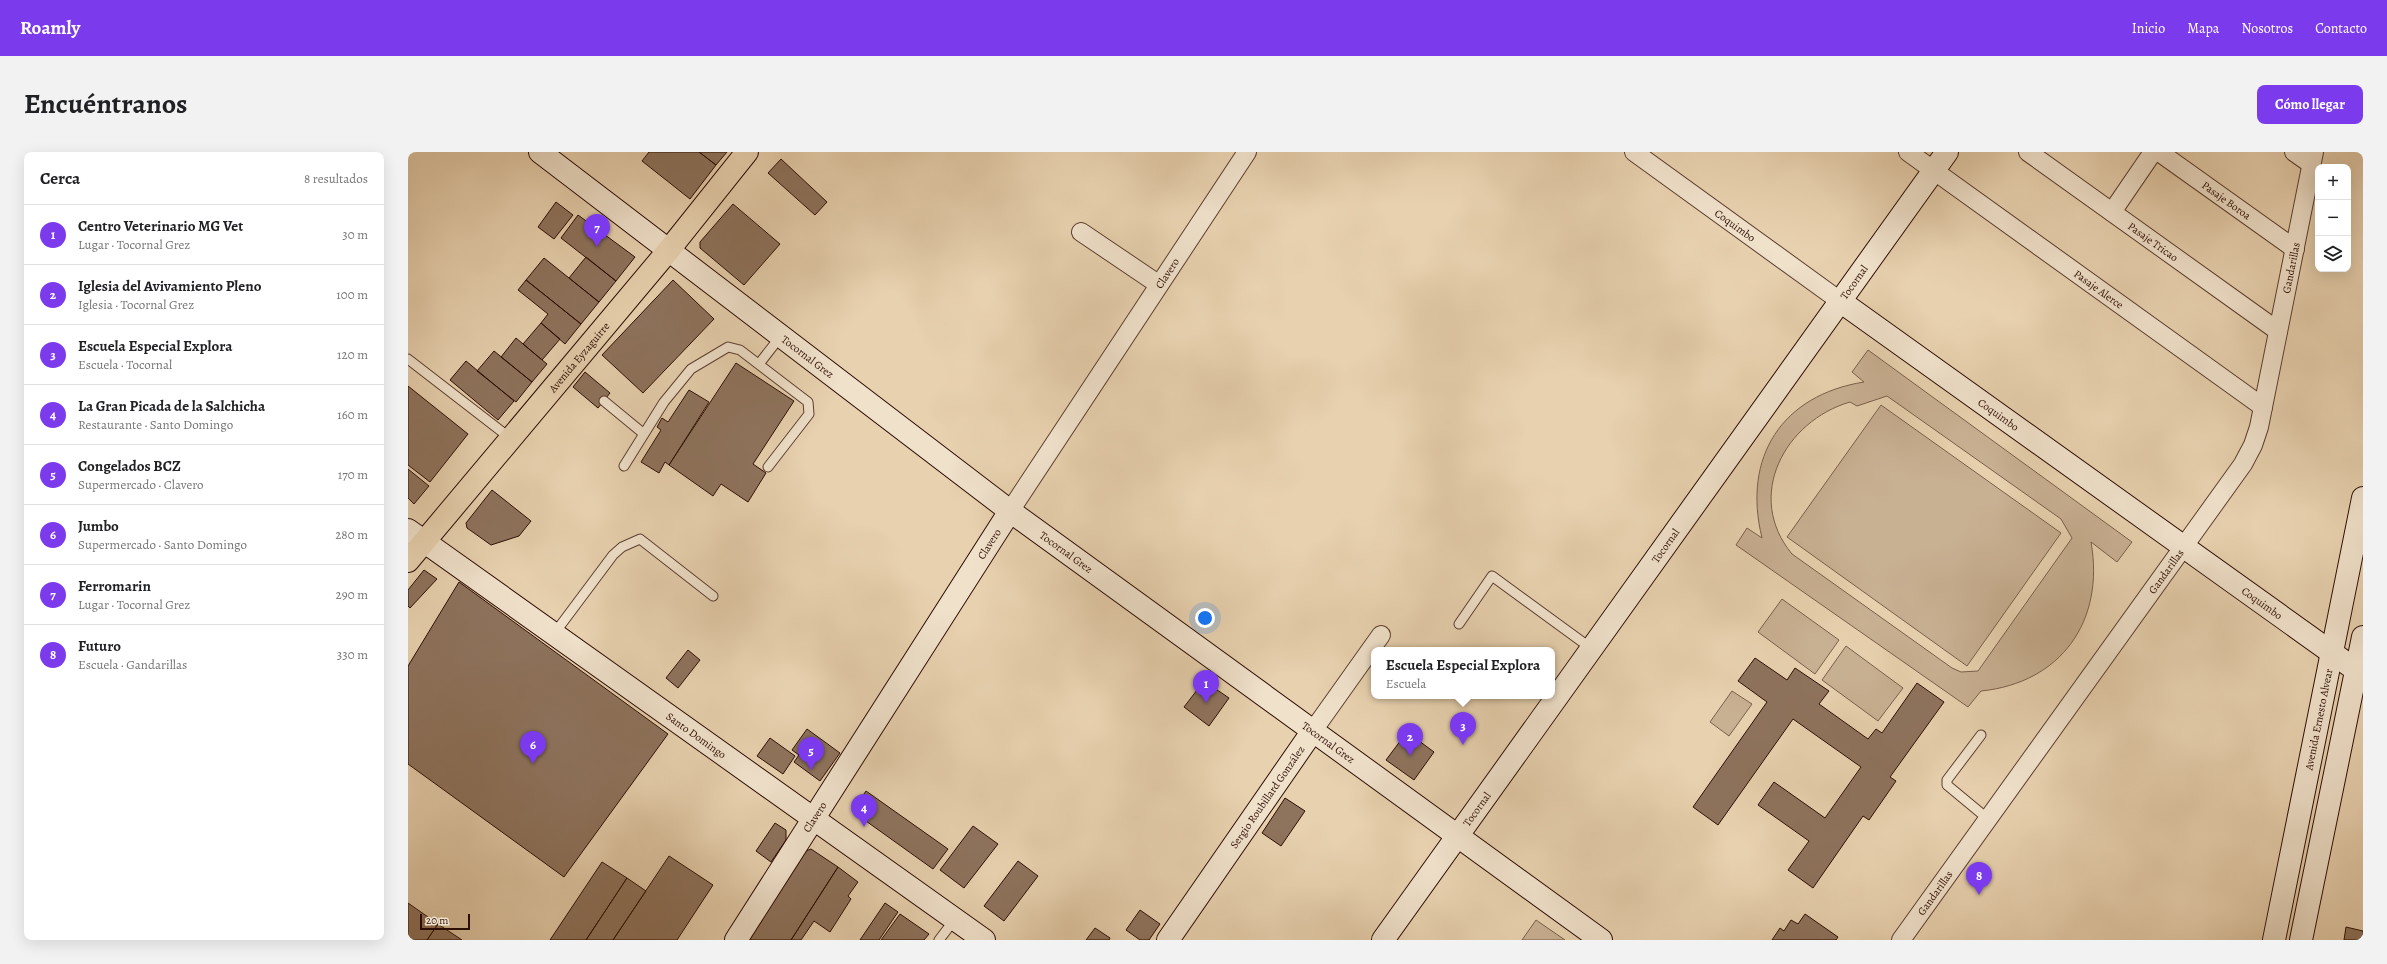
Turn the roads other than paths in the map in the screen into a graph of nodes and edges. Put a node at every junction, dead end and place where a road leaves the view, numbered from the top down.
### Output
1 (540, 152) edge
2 (747, 152) edge
3 (1247, 152) edge
4 (1634, 152) edge
5 (1908, 152) edge
6 (1948, 152) edge
7 (2028, 152) edge
8 (2153, 152) edge
9 (2159, 152) edge
10 (2294, 152) edge
11 (2312, 158) edge
12 (1934, 170) junction
13 (2112, 212) junction
14 (1081, 232) dead end
15 (2294, 249) junction
16 (668, 251) junction
17 (1158, 284) junction
18 (1840, 301) junction
19 (2278, 331) junction
20 (780, 337) junction
21 (408, 359) edge
22 (759, 364) junction
23 (604, 401) dead end
24 (2263, 407) junction
25 (644, 434) junction
26 (510, 438) junction
27 (624, 466) dead end
28 (768, 467) dead end
29 (2363, 498) edge
30 (1010, 511) junction
31 (415, 536) edge
32 (2182, 547) junction
33 (408, 561) edge
34 (713, 596) dead end
35 (1458, 624) dead end
36 (554, 634) junction
37 (1381, 635) dead end
38 (2363, 637) edge
39 (1372, 647) edge
40 (1371, 649) edge
41 (1592, 649) junction
42 (2332, 654) junction
43 (2360, 673) edge
44 (1312, 732) junction
45 (1981, 735) dead end
46 (813, 818) junction
47 (1988, 819) junction
48 (1457, 838) junction
49 (955, 919) junction
50 (978, 938) edge
51 (736, 940) edge
52 (939, 940) edge
53 (1168, 940) edge
54 (1383, 940) edge
55 (1601, 940) edge
56 (1901, 940) edge
57 (2274, 940) edge
58 (2301, 940) edge

1 - 16 street, Tocornal Grez
2 - 16 main road, Avenida Eyzaguirre
3 - 17 street, Clavero
4 - 18 street, Coquimbo
5 - 12 street, Pasaje Alerce
6 - 12 street, Tocornal
7 - 13 street, Pasaje Tricao
8 - 13 street
9 - 15 street, Pasaje Boroa
10 - 11 street
11 - 15 street, Gandarillas
12 - 18 street, Tocornal
12 - 24 street, Pasaje Alerce
13 - 19 street, Pasaje Tricao
14 - 17 street
15 - 19 street, Gandarillas
16 - 20 street, Tocornal Grez
16 - 26 main road, Avenida Eyzaguirre
17 - 30 street, Clavero
18 - 32 street, Coquimbo
18 - 41 street, Tocornal
19 - 24 street, Gandarillas
20 - 22 lane
20 - 30 street, Tocornal Grez
21 - 26 lane
22 - 25 lane
22 - 28 lane
23 - 25 lane
24 - 32 street, Gandarillas
25 - 27 lane
26 - 31 main road, Avenida Eyzaguirre
29 - 42 street, Avenida Ernesto Alvear
30 - 44 street, Tocornal Grez
30 - 46 street, Clavero
31 - 33 main road, Avenida Eyzaguirre
31 - 36 street, Santo Domingo
32 - 42 street, Coquimbo
32 - 47 street, Gandarillas
34 - 36 lane
35 - 41 lane
36 - 46 street, Santo Domingo
37 - 39 street, Sergio Roubillard González
38 - 43 street
40 - 44 street, Sergio Roubillard González
41 - 48 street, Tocornal
42 - 43 street, Coquimbo
42 - 57 street, Avenida Ernesto Alvear
43 - 58 street
44 - 48 street, Tocornal Grez
44 - 53 street, Sergio Roubillard González
45 - 47 lane
46 - 49 street, Santo Domingo
46 - 51 street, Clavero
47 - 56 street, Gandarillas
48 - 54 street, Tocornal
48 - 55 street, Tocornal Grez
49 - 50 street, Santo Domingo
49 - 52 lane

